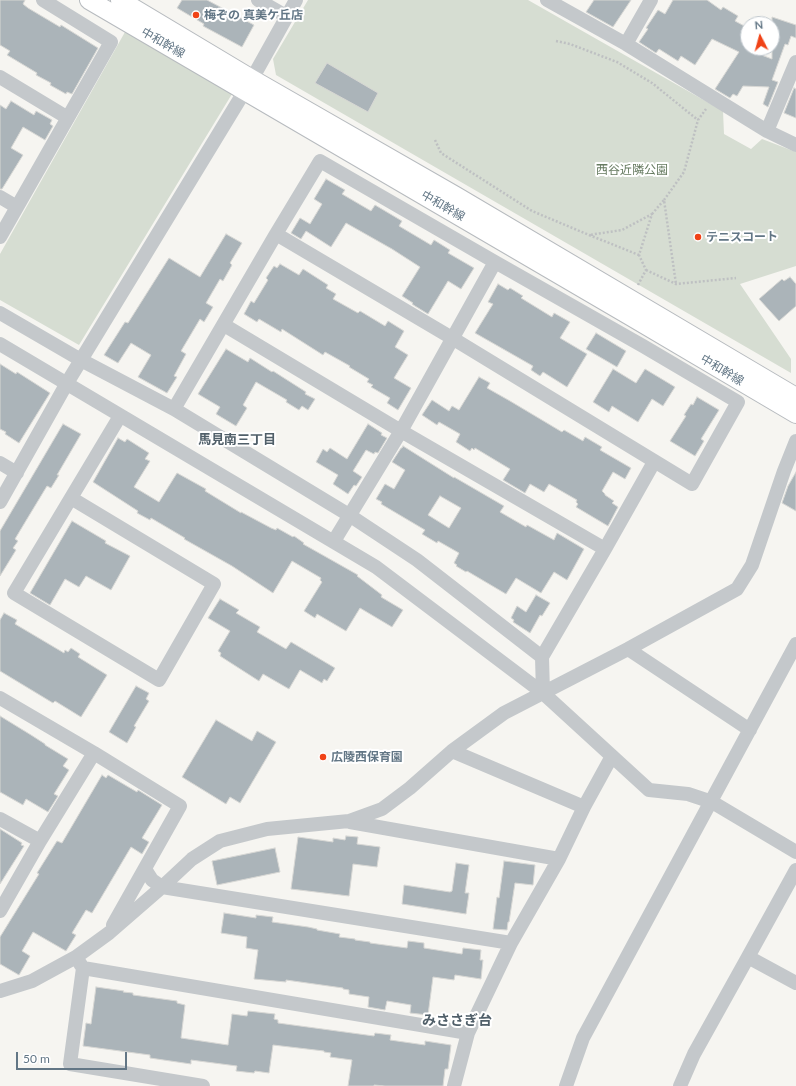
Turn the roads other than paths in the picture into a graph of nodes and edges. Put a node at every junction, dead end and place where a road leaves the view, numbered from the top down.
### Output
1 (43, 0) edge
2 (89, 0) edge
3 (258, 0) edge
4 (296, 0) edge
5 (547, 0) edge
6 (651, 0) edge
7 (122, 5) edge
8 (286, 16) junction
9 (626, 44) junction
10 (796, 62) edge
11 (0, 78) edge
12 (248, 85) junction
13 (68, 118) junction
14 (767, 131) junction
15 (796, 144) edge
16 (0, 197) edge
17 (17, 207) junction
18 (276, 234) junction
19 (0, 236) edge
20 (494, 262) junction
21 (0, 313) edge
22 (224, 324) junction
23 (452, 338) junction
24 (0, 344) edge
25 (81, 360) junction
26 (67, 383) junction
27 (796, 397) edge
28 (174, 409) junction
29 (796, 414) edge
30 (120, 416) junction
31 (401, 431) junction
32 (796, 441) edge
33 (0, 462) edge
34 (654, 462) junction
35 (17, 473) junction
36 (71, 498) junction
37 (0, 502) edge
38 (350, 515) junction
39 (334, 541) junction
40 (605, 549) junction
41 (796, 644) edge
42 (628, 649) junction
43 (542, 657) junction
44 (543, 693) junction
45 (0, 698) edge
46 (750, 730) junction
47 (452, 751) junction
48 (94, 754) junction
49 (612, 756) junction
50 (712, 802) junction
51 (584, 807) junction
52 (0, 820) edge
53 (349, 821) junction
54 (40, 841) junction
55 (796, 852) edge
56 (558, 859) junction
57 (145, 868) junction
58 (796, 870) edge
59 (162, 887) junction
60 (0, 911) edge
61 (109, 933) junction
62 (511, 942) junction
63 (748, 957) junction
64 (79, 963) junction
65 (796, 983) edge
66 (0, 991) edge
67 (468, 1032) junction
68 (170, 1084) edge
69 (203, 1086) edge
70 (454, 1086) edge
71 (566, 1086) edge
72 (680, 1086) edge

1 - 13 street
2 - 7 main road, 中和幹線
3 - 8 street
4 - 8 street
5 - 9 street
6 - 9 street
7 - 12 main road, 中和幹線
8 - 12 street
9 - 14 street
10 - 14 street
11 - 13 street
12 - 25 street
12 - 27 main road, 中和幹線
12 - 29 main road, 中和幹線
13 - 17 street
14 - 15 street
16 - 17 street
17 - 19 street
18 - 20 street
18 - 22 street
18 - 23 street
20 - 23 street
20 - 34 street
21 - 25 street
22 - 28 street
22 - 31 street
23 - 31 street
23 - 34 street
24 - 26 street
25 - 26 street
25 - 28 street
26 - 30 street
26 - 35 street
28 - 38 street
30 - 36 street
30 - 39 street
31 - 38 street
31 - 40 street
32 - 42 street
33 - 35 street
34 - 40 street
35 - 37 street
36 - 36 street
38 - 39 street
38 - 43 street
39 - 44 street
40 - 43 street
41 - 46 street
42 - 44 street
42 - 46 street
43 - 44 street
44 - 47 street
44 - 49 street
45 - 48 street
46 - 50 street
47 - 51 street
47 - 53 street
48 - 54 street
48 - 57 street
49 - 50 street
49 - 51 street
50 - 55 street
50 - 71 street
51 - 56 street
52 - 54 street
53 - 56 street
53 - 59 street
54 - 60 street
56 - 62 street
57 - 59 street
57 - 61 street
58 - 63 street
59 - 61 street
59 - 62 street
61 - 64 street
62 - 67 street
63 - 65 street
63 - 72 street
64 - 66 street
64 - 67 street
64 - 68 street
67 - 70 street
68 - 69 street

